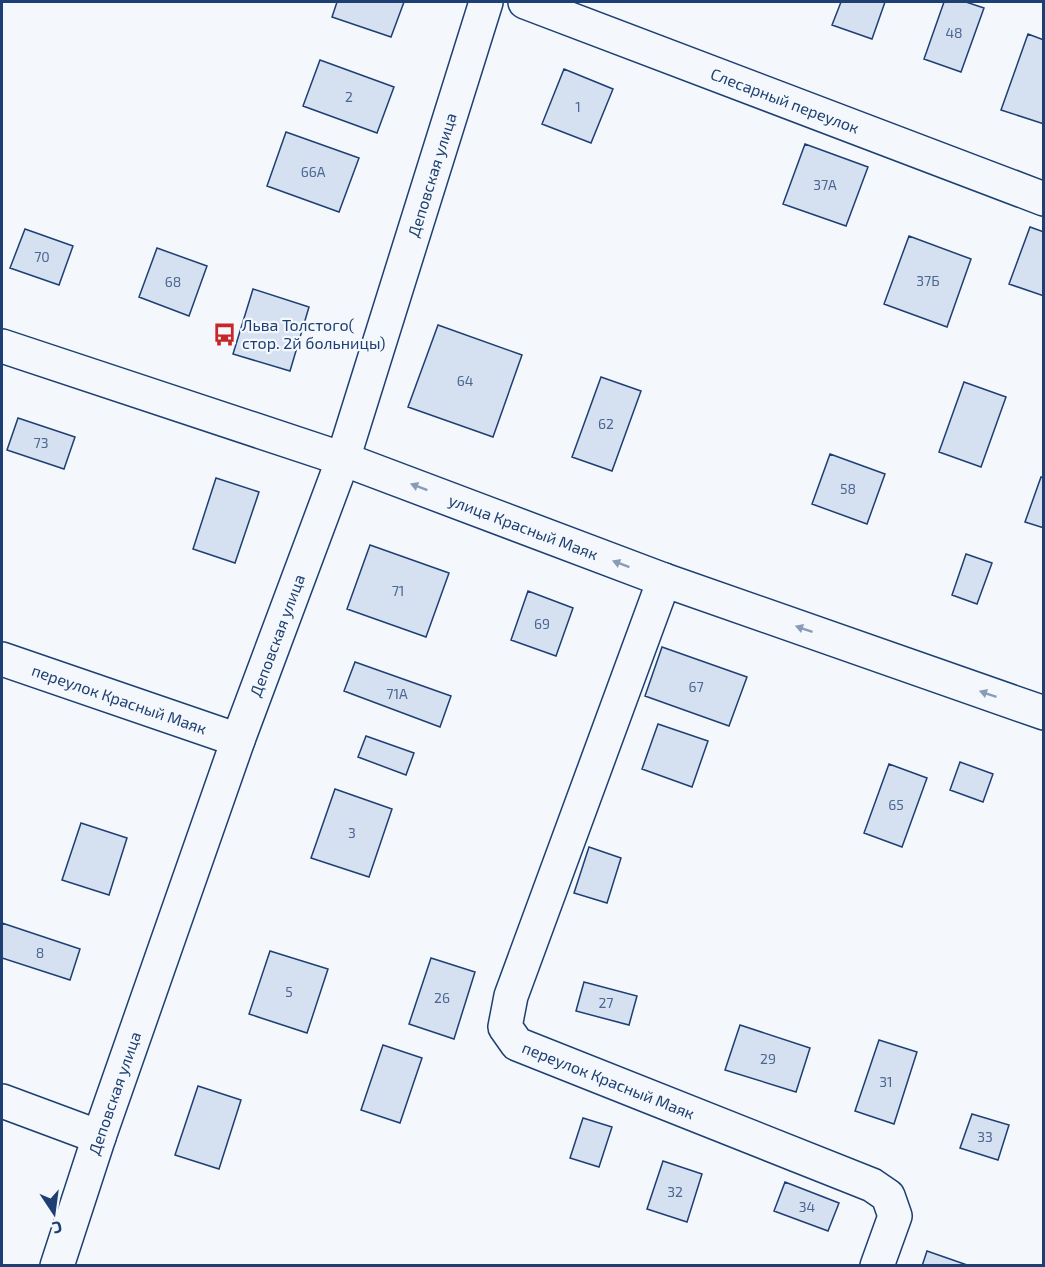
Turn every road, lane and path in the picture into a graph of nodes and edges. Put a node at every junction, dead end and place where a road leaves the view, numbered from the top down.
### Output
1 (486, 2) edge
2 (525, 2) edge
3 (1044, 199) edge
4 (2, 346) edge
5 (343, 459) junction
6 (664, 580) junction
7 (2, 659) edge
8 (1044, 713) edge
9 (237, 740) junction
10 (2, 1101) edge
11 (99, 1137) junction
12 (57, 1266) edge
13 (878, 1266) edge

1 - 5 street, Деповская улица
2 - 3 street, Слесарный переулок
4 - 5 street, улица Красный Маяк
6 -> 5 street, улица Красный Маяк
5 - 9 street, Деповская улица
8 -> 6 street, улица Красный Маяк
6 - 13 street, переулок Красный Маяк
7 - 9 street, переулок Красный Маяк
9 - 11 street, Деповская улица
10 - 11 street
11 - 12 street, Деповская улица

